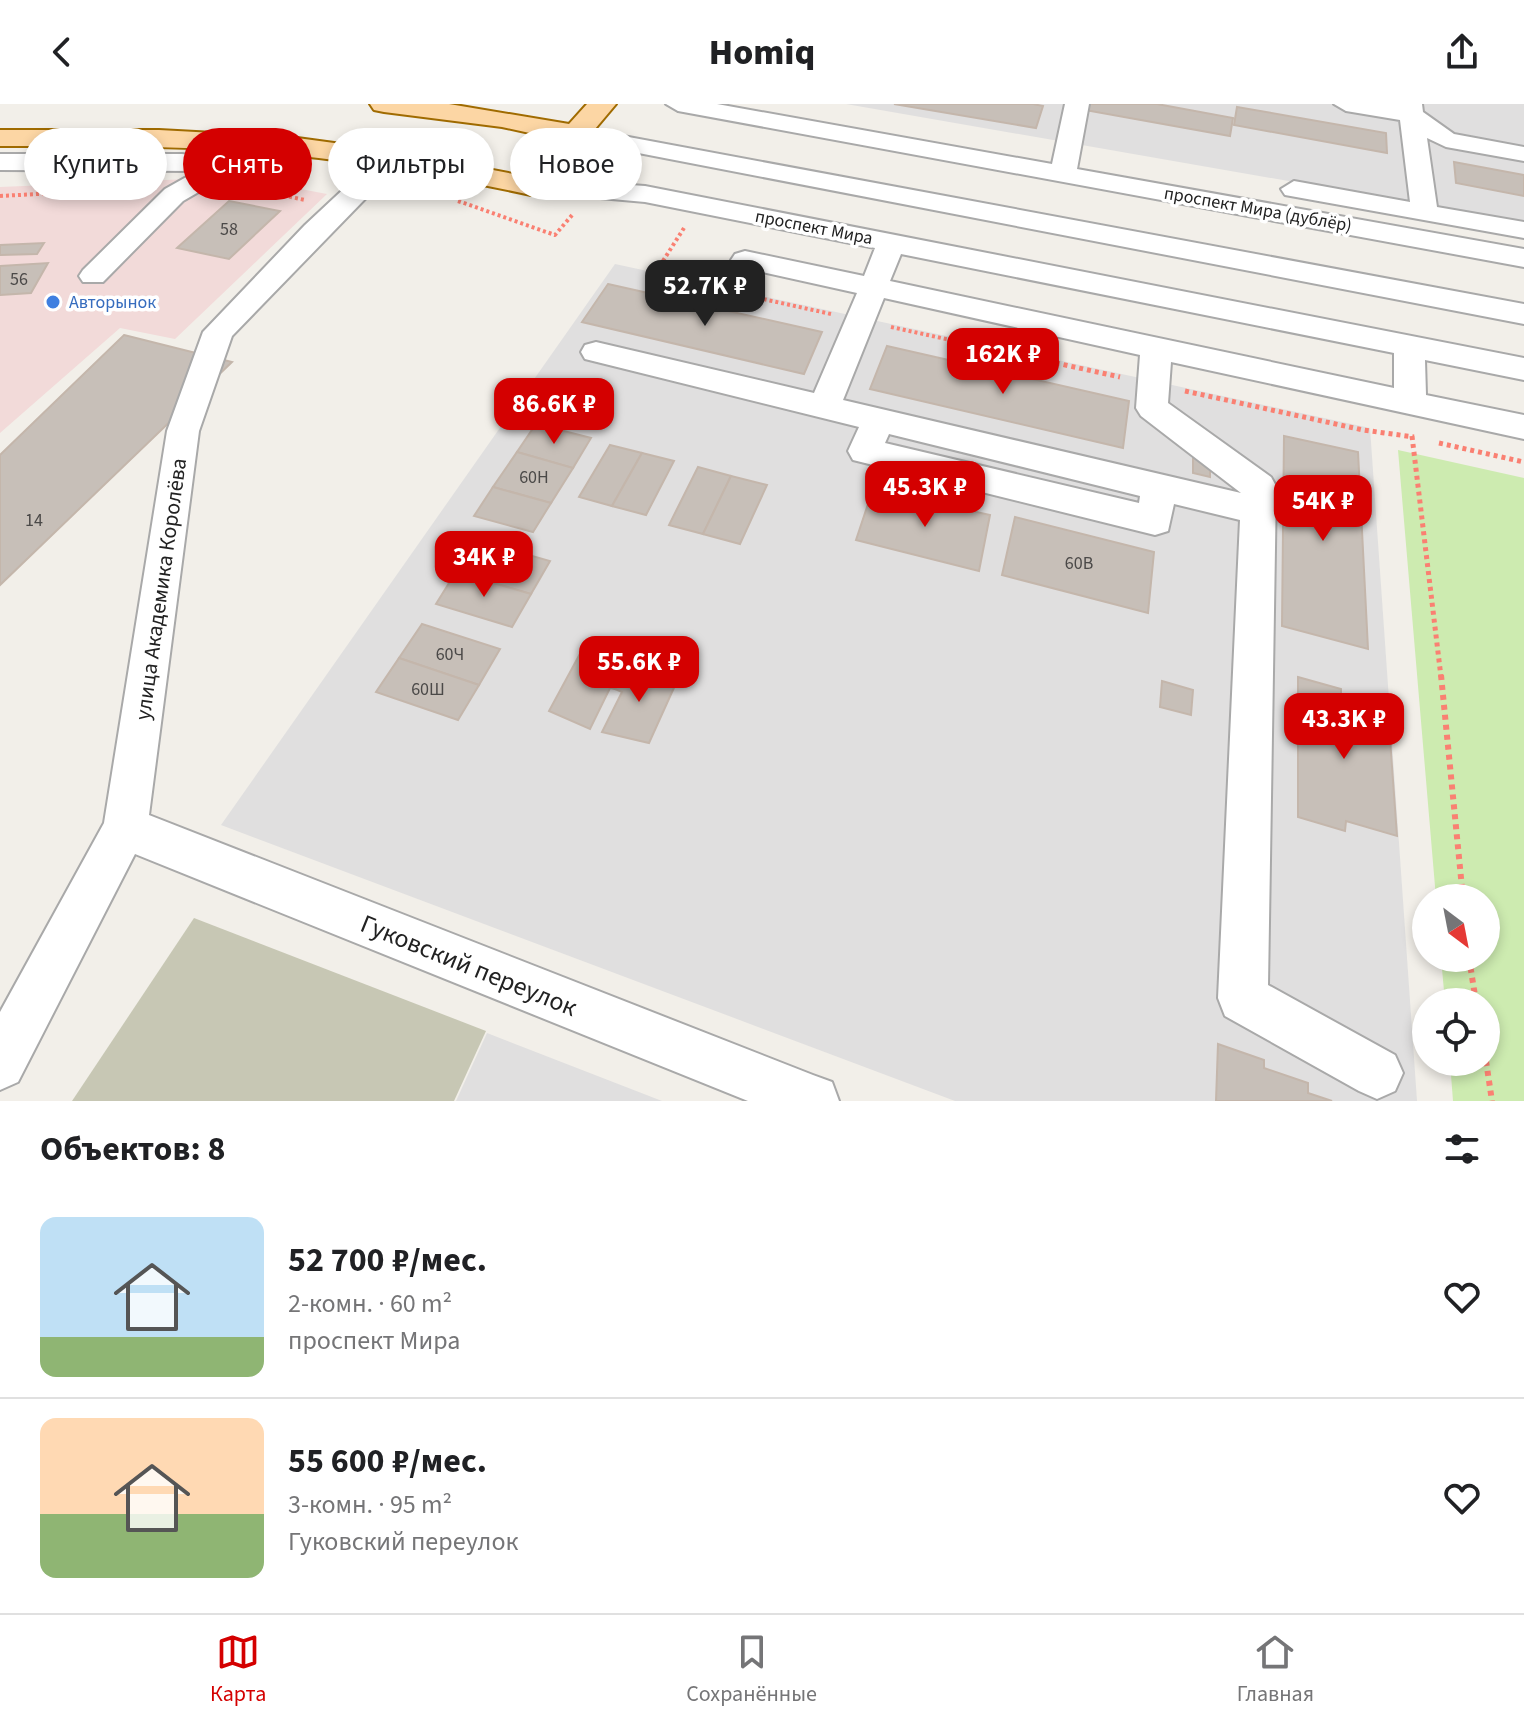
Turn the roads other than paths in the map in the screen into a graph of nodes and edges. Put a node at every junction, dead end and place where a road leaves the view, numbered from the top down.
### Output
1 (384, 104) edge
2 (602, 104) edge
3 (678, 104) edge
4 (810, 104) edge
5 (1077, 104) edge
6 (1346, 104) edge
7 (1410, 109) edge
8 (459, 128) edge
9 (580, 128) edge
10 (961, 131) dead end
11 (0, 138) edge
12 (24, 138) edge
13 (494, 145) edge
14 (1037, 145) dead end
15 (642, 147) edge
16 (167, 151) edge
17 (1524, 154) edge
18 (1094, 155) dead end
19 (0, 162) edge
20 (182, 162) junction
21 (1065, 162) junction
22 (510, 163) edge
23 (1169, 168) dead end
24 (1275, 186) dead end
25 (183, 190) edge
26 (642, 194) edge
27 (174, 195) junction
28 (347, 200) edge
29 (1425, 212) junction
30 (1004, 215) junction
31 (1524, 230) edge
32 (891, 242) junction
33 (1524, 258) edge
34 (745, 260) dead end
35 (93, 276) dead end
36 (874, 287) junction
37 (1524, 314) edge
38 (1409, 345) junction
39 (1156, 348) junction
40 (596, 352) dead end
41 (1524, 369) edge
42 (1410, 403) junction
43 (824, 407) junction
44 (1524, 427) edge
45 (1258, 511) junction
46 (125, 828) junction
47 (0, 1064) edge
48 (1377, 1073) dead end
49 (813, 1101) edge

1 - 8 main road, проспект Мира
2 - 9 main road
3 - 21 street
4 - 10 street
5 - 21 street
6 - 7 street
7 - 17 street
7 - 29 street
11 - 12 main road, проспект Мира
13 - 22 main road, проспект Мира
14 - 21 street
15 - 30 street, проспект Мира
16 - 20 street
18 - 23 street
19 - 20 street
20 - 27 street
21 - 30 street
21 - 33 street, проспект Мира (дублёр)
24 - 29 street
25 - 27 street
26 - 32 street, проспект Мира
27 - 35 street
28 - 46 street, улица Академика Королёва
29 - 31 street
30 - 37 street, проспект Мира
32 - 36 street
32 - 38 street, проспект Мира
34 - 36 street
36 - 39 street
36 - 43 street
38 - 41 street, проспект Мира
38 - 42 street
39 - 42 street
39 - 45 street
40 - 43 street
42 - 44 street
43 - 45 street
45 - 48 street
46 - 47 street, улица Академика Королёва
46 - 49 street, Гуковский переулок

